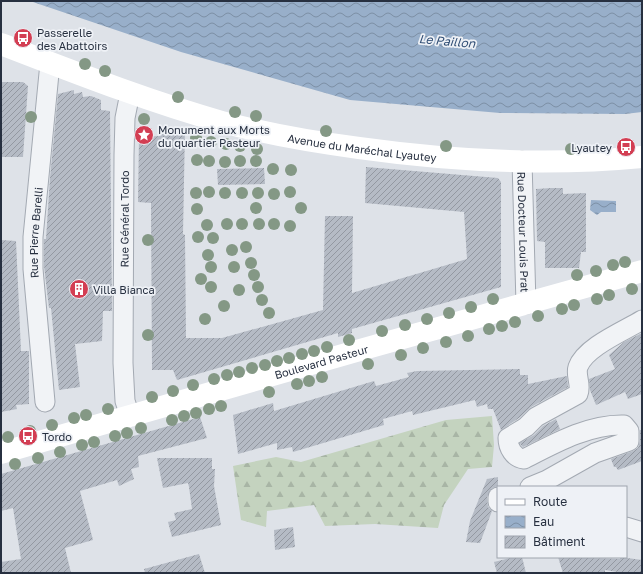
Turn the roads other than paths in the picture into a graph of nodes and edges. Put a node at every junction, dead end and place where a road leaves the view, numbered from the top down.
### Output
1 (1, 44) edge
2 (50, 63) junction
3 (130, 93) junction
4 (642, 157) edge
5 (522, 161) junction
6 (642, 271) edge
7 (526, 304) junction
8 (642, 320) edge
9 (45, 402) dead end
10 (130, 416) junction
11 (1, 453) edge
12 (532, 486) edge
13 (627, 527) edge
14 (642, 532) edge

1 - 2 street, Avenue du Maréchal Lyautey
2 - 3 street, Avenue du Maréchal Lyautey
2 - 9 street, Rue Pierre Barelli
3 - 5 street, Avenue du Maréchal Lyautey
3 - 10 street, Rue Général Tordo
4 - 5 street, Avenue du Maréchal Lyautey
5 - 7 street, Rue Docteur Louis Prat
6 - 7 street, Boulevard Pasteur
7 - 10 street, Boulevard Pasteur
8 - 12 street
10 - 11 street, Boulevard Pasteur
13 - 14 street

